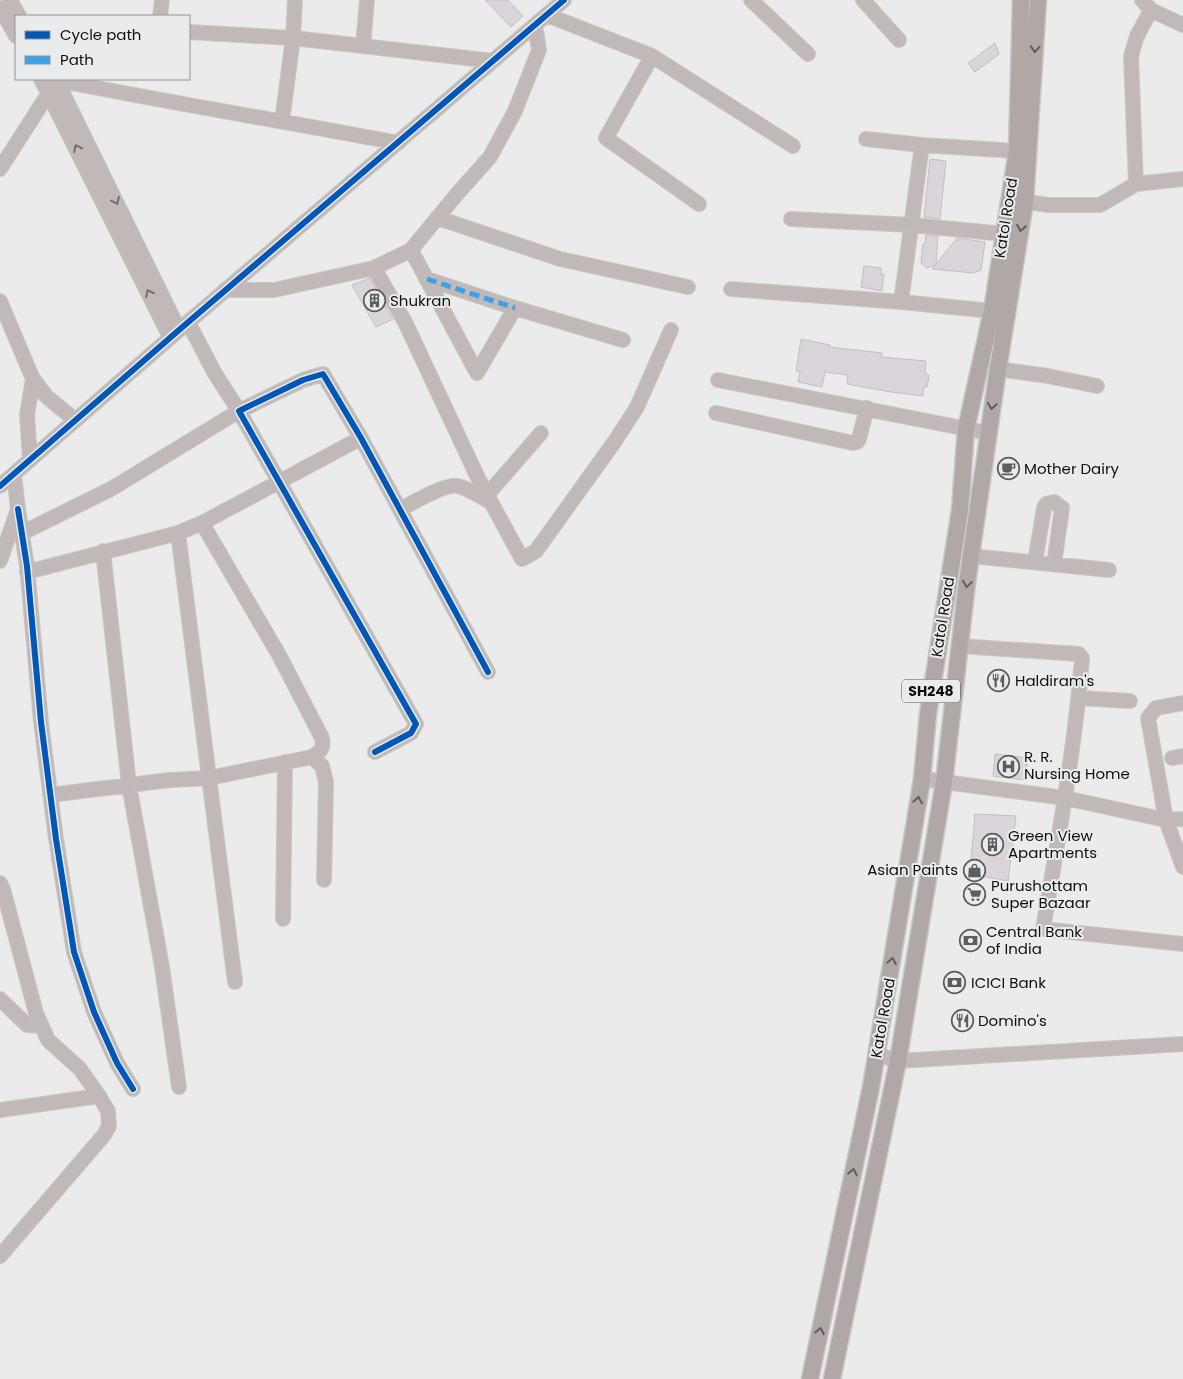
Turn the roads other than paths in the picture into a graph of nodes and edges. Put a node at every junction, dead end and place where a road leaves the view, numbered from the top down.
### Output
1 (10, 0) edge
2 (162, 0) edge
3 (295, 0) edge
4 (367, 0) edge
5 (564, 0) edge
6 (751, 0) edge
7 (863, 0) edge
8 (1022, 0) edge
9 (1038, 0) edge
10 (1146, 5) edge
11 (0, 8) edge
12 (18, 15) edge
13 (160, 15) edge
14 (547, 15) junction
15 (535, 25) junction
16 (1183, 25) edge
17 (190, 32) edge
18 (15, 34) edge
19 (293, 38) junction
20 (899, 40) dead end
21 (363, 46) junction
22 (808, 54) dead end
23 (652, 56) junction
24 (493, 61) junction
25 (42, 80) edge
26 (57, 80) edge
27 (49, 92) junction
28 (282, 121) junction
29 (866, 140) dead end
30 (398, 143) junction
31 (922, 145) junction
32 (793, 146) dead end
33 (1017, 152) junction
34 (0, 169) edge
35 (1183, 179) edge
36 (1136, 184) junction
37 (1009, 198) junction
38 (1026, 202) junction
39 (698, 204) dead end
40 (438, 218) junction
41 (791, 219) dead end
42 (912, 225) junction
43 (1004, 234) junction
44 (412, 250) junction
45 (374, 268) junction
46 (427, 280) junction
47 (688, 287) dead end
48 (730, 289) dead end
49 (225, 290) junction
50 (0, 301) edge
51 (901, 302) junction
52 (514, 308) junction
53 (992, 311) junction
54 (179, 329) junction
55 (671, 330) dead end
56 (623, 340) dead end
57 (998, 369) junction
58 (33, 379) junction
59 (718, 380) dead end
60 (1096, 386) dead end
61 (867, 408) junction
62 (239, 411) junction
63 (716, 413) dead end
64 (75, 420) junction
65 (966, 429) junction
66 (541, 433) dead end
67 (988, 433) junction
68 (361, 438) junction
69 (30, 460) junction
70 (14, 474) junction
71 (279, 481) junction
72 (0, 486) edge
73 (489, 498) junction
74 (18, 509) junction
75 (400, 510) junction
76 (202, 523) junction
77 (22, 533) junction
78 (178, 533) junction
79 (103, 551) junction
80 (971, 556) junction
81 (0, 561) edge
82 (1035, 562) junction
83 (1054, 564) junction
84 (1109, 570) dead end
85 (27, 572) junction
86 (960, 646) junction
87 (488, 672) dead end
88 (1079, 698) junction
89 (1130, 701) dead end
90 (1183, 703) edge
91 (375, 752) dead end
92 (312, 757) junction
93 (285, 762) junction
94 (209, 778) junction
95 (922, 779) junction
96 (944, 782) junction
97 (129, 785) junction
98 (50, 795) junction
99 (1065, 798) junction
100 (1183, 818) edge
101 (1166, 820) junction
102 (1183, 868) edge
103 (324, 880) dead end
104 (0, 883) edge
105 (283, 919) dead end
106 (1183, 944) edge
107 (235, 982) dead end
108 (0, 999) edge
109 (42, 1026) junction
110 (1183, 1044) edge
111 (876, 1054) junction
112 (898, 1061) junction
113 (179, 1087) dead end
114 (133, 1089) dead end
115 (99, 1096) junction
116 (0, 1110) edge
117 (0, 1256) edge
118 (810, 1379) edge
119 (832, 1379) edge

1 - 12 street
2 - 13 street
3 - 19 street
4 - 21 street
5 - 14 street
6 - 22 street
7 - 20 street
8 - 33 main road, Katol Road / SH248
9 -> 38 main road, Katol Road / SH248
10 - 16 street
10 - 36 street
11 - 18 street
14 - 15 street
14 - 23 street
15 - 24 street
15 - 40 street
17 - 19 street
19 - 21 street
19 - 28 street
21 - 24 street
23 - 32 street
23 - 39 street
24 - 30 street
25 - 27 street
26 - 27 street
26 - 28 street
26 -> 54 street
27 - 34 street
54 -> 27 street
28 - 30 street
29 - 31 street
30 - 49 street
31 - 33 street
31 - 42 street
33 - 37 main road, Katol Road / SH248
35 - 36 street
36 - 38 street
37 - 38 street
37 - 43 main road, Katol Road / SH248
38 -> 57 main road, Katol Road / SH248
40 - 44 street
40 - 47 street
41 - 42 street
42 - 43 street
42 - 51 street
43 - 53 main road, Katol Road / SH248
44 - 45 street
44 - 46 street
45 - 49 street
45 - 73 street
46 - 52 street
46 - 52 street
48 - 51 street
49 - 54 street
50 - 58 street
51 - 53 street
52 - 56 street
53 - 65 main road, Katol Road / SH248
54 - 62 street
54 - 64 street
55 - 73 street
57 - 60 street
57 -> 67 main road, Katol Road / SH248
58 - 64 street
58 - 69 street
59 - 61 street
61 - 63 street
61 - 65 street
62 - 68 street
62 - 71 street
62 - 77 street
64 - 69 street
65 - 67 street
65 - 95 main road, Katol Road / SH248
66 - 73 street
67 - 80 main road, Katol Road / SH248
68 - 71 street
68 - 75 street
69 - 70 street
70 - 72 street
70 - 74 street
71 - 76 street
71 - 91 street
73 - 75 street
74 - 77 street
74 - 81 street
75 - 87 street
76 - 78 street
76 - 92 street
77 - 85 street
78 - 79 street
78 - 94 street
79 - 85 street
79 - 97 street
80 - 82 street
80 -> 86 main road, Katol Road / SH248
82 - 83 street
82 - 83 street
83 - 84 street
85 - 98 street
86 - 88 street
86 - 96 main road, Katol Road / SH248
88 - 89 street
88 - 99 street
90 - 101 street
92 - 93 street
92 - 103 street
93 - 94 street
93 - 105 street
94 - 97 street
94 - 107 street
95 - 96 street
111 -> 95 main road, Katol Road / SH248
96 - 99 street
96 - 112 main road, Katol Road / SH248
97 - 98 street
97 - 113 street
98 - 114 street
99 - 101 street
99 - 106 street
100 - 101 street
101 - 102 street
104 - 109 street
108 - 109 street
109 - 115 street
110 - 112 street
111 - 112 street
118 -> 111 main road, Katol Road / SH248
112 - 119 main road, Katol Road / SH248
115 - 116 street
115 - 117 street

